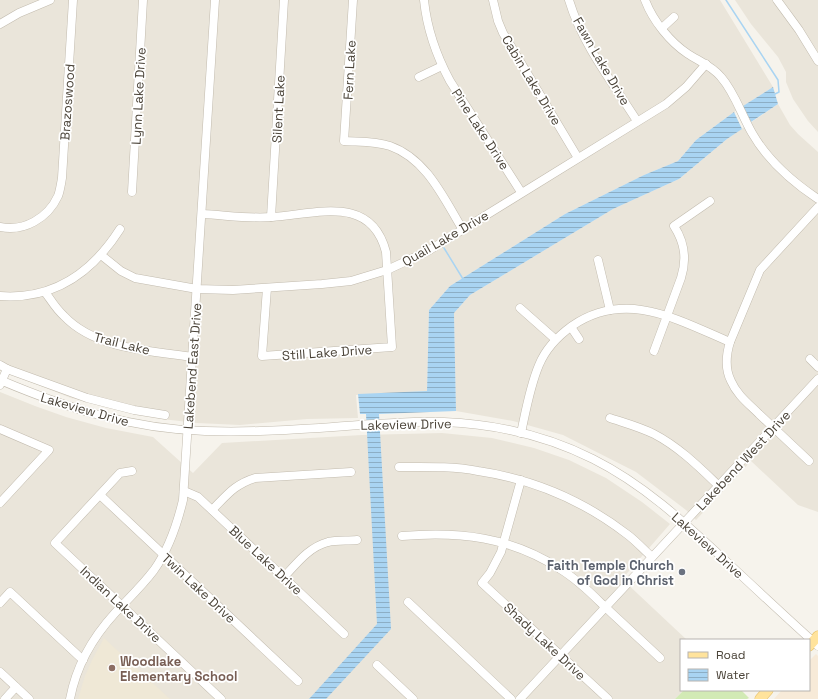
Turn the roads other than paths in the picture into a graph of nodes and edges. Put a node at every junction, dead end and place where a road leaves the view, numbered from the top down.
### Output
1 (50, 0) edge
2 (73, 0) edge
3 (143, 0) edge
4 (215, 0) edge
5 (284, 0) edge
6 (353, 0) edge
7 (424, 0) edge
8 (493, 0) edge
9 (569, 0) edge
10 (645, 0) edge
11 (777, 0) edge
12 (674, 18) dead end
13 (0, 24) edge
14 (662, 28) junction
15 (818, 61) edge
16 (706, 64) junction
17 (442, 66) junction
18 (419, 77) dead end
19 (637, 121) junction
20 (578, 158) junction
21 (132, 192) dead end
22 (521, 192) junction
23 (818, 199) edge
24 (710, 201) dead end
25 (818, 207) edge
26 (202, 214) junction
27 (271, 217) junction
28 (0, 227) edge
29 (120, 228) dead end
30 (463, 230) junction
31 (101, 256) junction
32 (598, 260) dead end
33 (387, 270) junction
34 (267, 288) junction
35 (197, 289) junction
36 (45, 292) junction
37 (0, 296) edge
38 (520, 308) dead end
39 (610, 310) junction
40 (668, 316) junction
41 (571, 327) junction
42 (556, 339) junction
43 (579, 339) dead end
44 (730, 342) junction
45 (654, 351) dead end
46 (193, 357) junction
47 (810, 359) dead end
48 (818, 366) edge
49 (3, 367) edge
50 (818, 379) edge
51 (1, 382) edge
52 (165, 415) dead end
53 (610, 418) dead end
54 (773, 428) junction
55 (0, 429) edge
56 (188, 430) junction
57 (520, 433) junction
58 (809, 461) dead end
59 (399, 467) dead end
60 (132, 471) dead end
61 (351, 472) dead end
62 (521, 480) junction
63 (719, 486) junction
64 (184, 491) junction
65 (100, 495) junction
66 (0, 503) edge
67 (212, 510) junction
68 (684, 523) junction
69 (402, 536) dead end
70 (357, 540) dead end
71 (504, 543) junction
72 (163, 555) junction
73 (652, 557) junction
74 (284, 577) junction
75 (408, 602) dead end
76 (0, 603) edge
77 (122, 606) junction
78 (606, 607) junction
79 (344, 634) dead end
80 (814, 642) edge
81 (561, 655) junction
82 (660, 658) dead end
83 (83, 660) junction
84 (377, 665) dead end
85 (0, 672) edge
86 (298, 680) dead end
87 (16, 687) junction
88 (767, 691) edge
89 (5, 699) edge
90 (29, 699) edge
91 (70, 699) edge
92 (221, 699) edge
93 (413, 699) edge
94 (511, 699) edge
95 (520, 699) edge
96 (608, 699) edge
97 (760, 699) edge

1 - 13 street
2 - 28 street, Brazoswood
3 - 21 street, Lynn Lake Drive
4 - 26 street, Lakebend East Drive
5 - 27 street, Silent Lake
6 - 30 street, Fern Lake
7 - 17 street, Pine Lake Drive
8 - 20 street, Cabin Lake Drive
9 - 19 street, Fawn Lake Drive
10 - 14 street
11 - 15 street
12 - 14 street
14 - 16 street
16 - 19 street, Quail Lake Drive
16 - 23 street
17 - 18 street
17 - 22 street, Pine Lake Drive
19 - 20 street, Quail Lake Drive
20 - 22 street, Quail Lake Drive
22 - 30 street, Quail Lake Drive
24 - 40 street
25 - 44 street
26 - 27 street
26 - 35 street, Lakebend East Drive
27 - 33 street
29 - 31 street
30 - 33 street, Quail Lake Drive
31 - 35 street, Quail Lake Drive
31 - 36 street
32 - 39 street
33 - 34 street, Quail Lake Drive
33 - 34 street, Still Lake Drive
34 - 35 street, Quail Lake Drive
35 - 46 street, Lakebend East Drive
36 - 37 street
36 - 46 street, Trail Lake
38 - 42 street
39 - 40 street
39 - 41 street
40 - 44 street
40 - 45 street
41 - 42 street
41 - 43 street
42 - 57 street
44 - 54 street
46 - 56 street, Lakebend East Drive
47 - 48 street
49 - 51 street
49 - 52 street
50 - 54 street, Lakebend West Drive
51 - 56 street, Lakeview Drive
53 - 63 street
54 - 58 street
54 - 63 street, Lakebend West Drive
55 - 66 street
56 - 57 street, Lakeview Drive
56 - 64 street, Lakebend East Drive
57 - 68 street, Lakeview Drive
59 - 62 street
60 - 65 street
61 - 67 street
62 - 71 street
62 - 73 street
63 - 68 street, Lakebend West Drive
64 - 67 street, Blue Lake Drive
64 - 72 street, Lakebend East Drive
65 - 72 street, Twin Lake Drive
65 - 77 street, Indian Lake Drive
67 - 74 street, Blue Lake Drive
68 - 73 street, Lakebend West Drive
68 - 80 street, Lakeview Drive
69 - 71 street
70 - 74 street
71 - 78 street
71 - 81 street, Shady Lake Drive
72 - 77 street, Lakebend East Drive
72 - 86 street, Twin Lake Drive
73 - 78 street, Lakebend West Drive
74 - 79 street, Blue Lake Drive
75 - 94 street
76 - 83 street
77 - 83 street, Lakebend East Drive
77 - 92 street, Indian Lake Drive
78 - 81 street, Lakebend West Drive
78 - 82 street
81 - 95 street, Lakebend West Drive
81 - 96 street, Shady Lake Drive
83 - 91 street, Lakebend East Drive
84 - 93 street
85 - 87 street
87 - 89 street
87 - 90 street
88 - 97 main road

